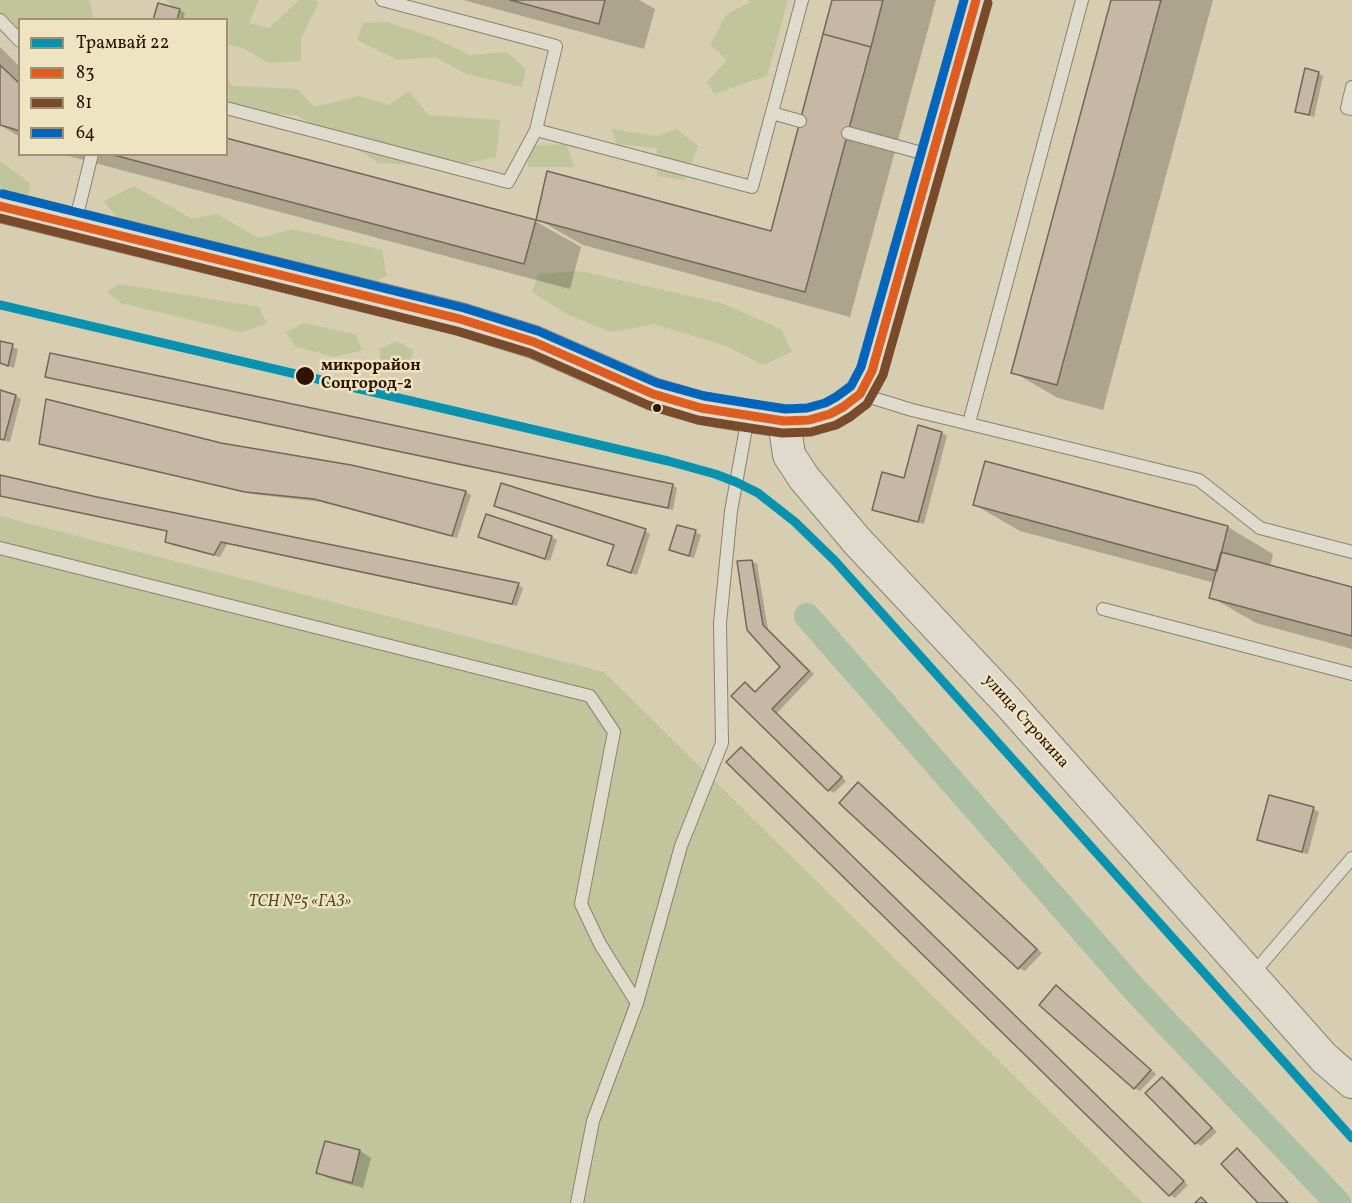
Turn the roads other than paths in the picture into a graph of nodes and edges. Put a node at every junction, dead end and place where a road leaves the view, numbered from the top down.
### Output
1 (382, 0) edge
2 (802, 0) edge
3 (976, 0) edge
4 (1082, 0) edge
5 (0, 20) edge
6 (18, 39) edge
7 (1352, 87) edge
8 (228, 109) edge
9 (1352, 109) edge
10 (772, 113) junction
11 (800, 121) dead end
12 (536, 130) junction
13 (848, 133) dead end
14 (92, 156) edge
15 (933, 156) junction
16 (0, 206) edge
17 (75, 223) junction
18 (860, 394) junction
19 (748, 416) junction
20 (784, 421) junction
21 (969, 423) junction
22 (0, 548) edge
23 (1352, 552) edge
24 (1102, 609) dead end
25 (1352, 674) edge
26 (1352, 858) edge
27 (1250, 977) junction
28 (637, 1003) junction
29 (1352, 1083) edge
30 (577, 1203) edge

1 - 12 lane
2 - 10 lane
3 - 15 street
4 - 21 lane
5 - 6 lane
7 - 9 lane
8 - 12 lane
10 - 11 lane
10 - 12 lane
13 - 15 lane
14 - 17 lane
15 - 18 street
16 - 17 street
17 - 19 street
18 - 20 street
18 - 21 lane
19 - 20 street
19 - 28 lane
20 - 27 street, улица Строкина
21 - 23 lane
22 - 28 lane
24 - 25 lane
26 - 27 lane
27 - 29 street, улица Строкина
28 - 30 lane

